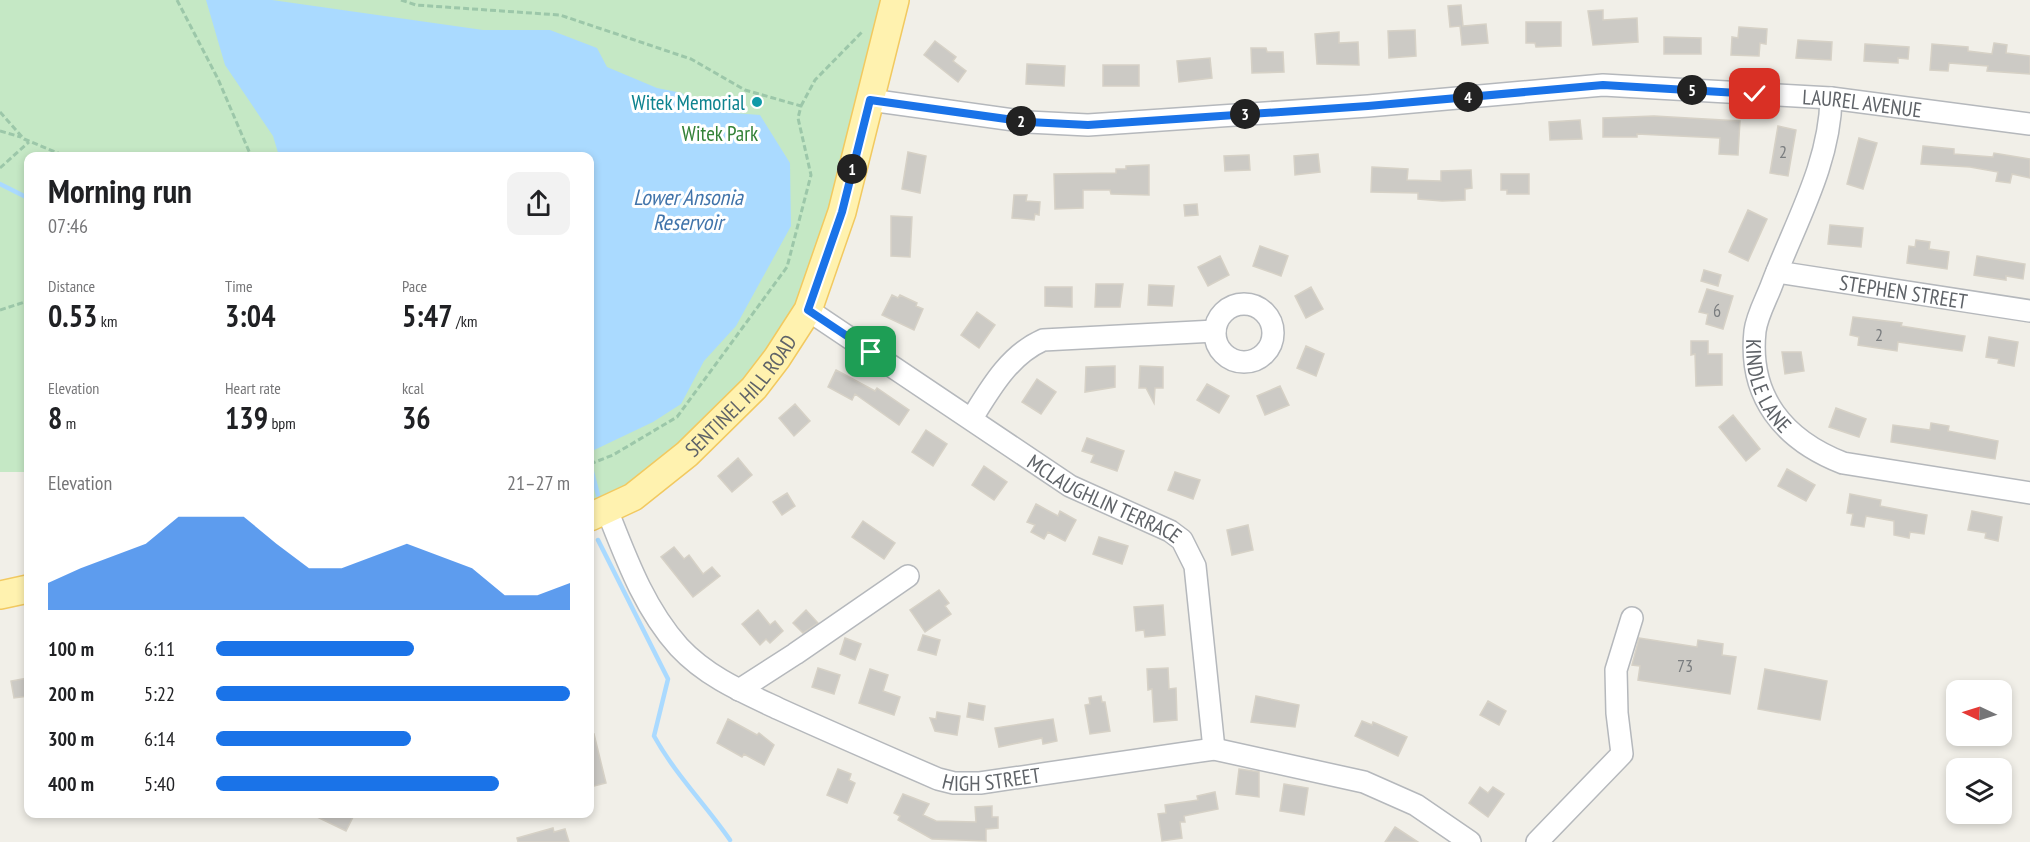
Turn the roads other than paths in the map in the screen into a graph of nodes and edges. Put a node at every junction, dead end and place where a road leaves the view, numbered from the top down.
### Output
1 (896, 0) edge
2 (1831, 98) junction
3 (870, 100) junction
4 (2030, 124) edge
5 (1777, 272) junction
6 (808, 310) junction
7 (2030, 311) edge
8 (1215, 331) dead end
9 (972, 418) junction
10 (2030, 493) edge
11 (598, 514) edge
12 (908, 576) dead end
13 (24, 591) edge
14 (0, 595) edge
15 (1632, 618) dead end
16 (739, 690) junction
17 (1214, 749) junction
18 (1470, 842) edge
19 (1537, 842) edge

1 - 3 main road, SENTINEL HILL ROAD
2 - 3 street, LAUREL AVENUE
2 - 4 street, LAUREL AVENUE
2 - 5 street, KINDLE LANE
3 - 6 main road, SENTINEL HILL ROAD
5 - 7 street, STEPHEN STREET
5 - 10 street, KINDLE LANE
6 - 9 street, MCLAUGHLIN TERRACE
6 - 11 main road, SENTINEL HILL ROAD
8 - 9 street
9 - 17 street, MCLAUGHLIN TERRACE
11 - 16 street, HIGH STREET
12 - 16 street
13 - 14 main road
15 - 19 street
16 - 17 street, HIGH STREET
17 - 18 street, HIGH STREET

